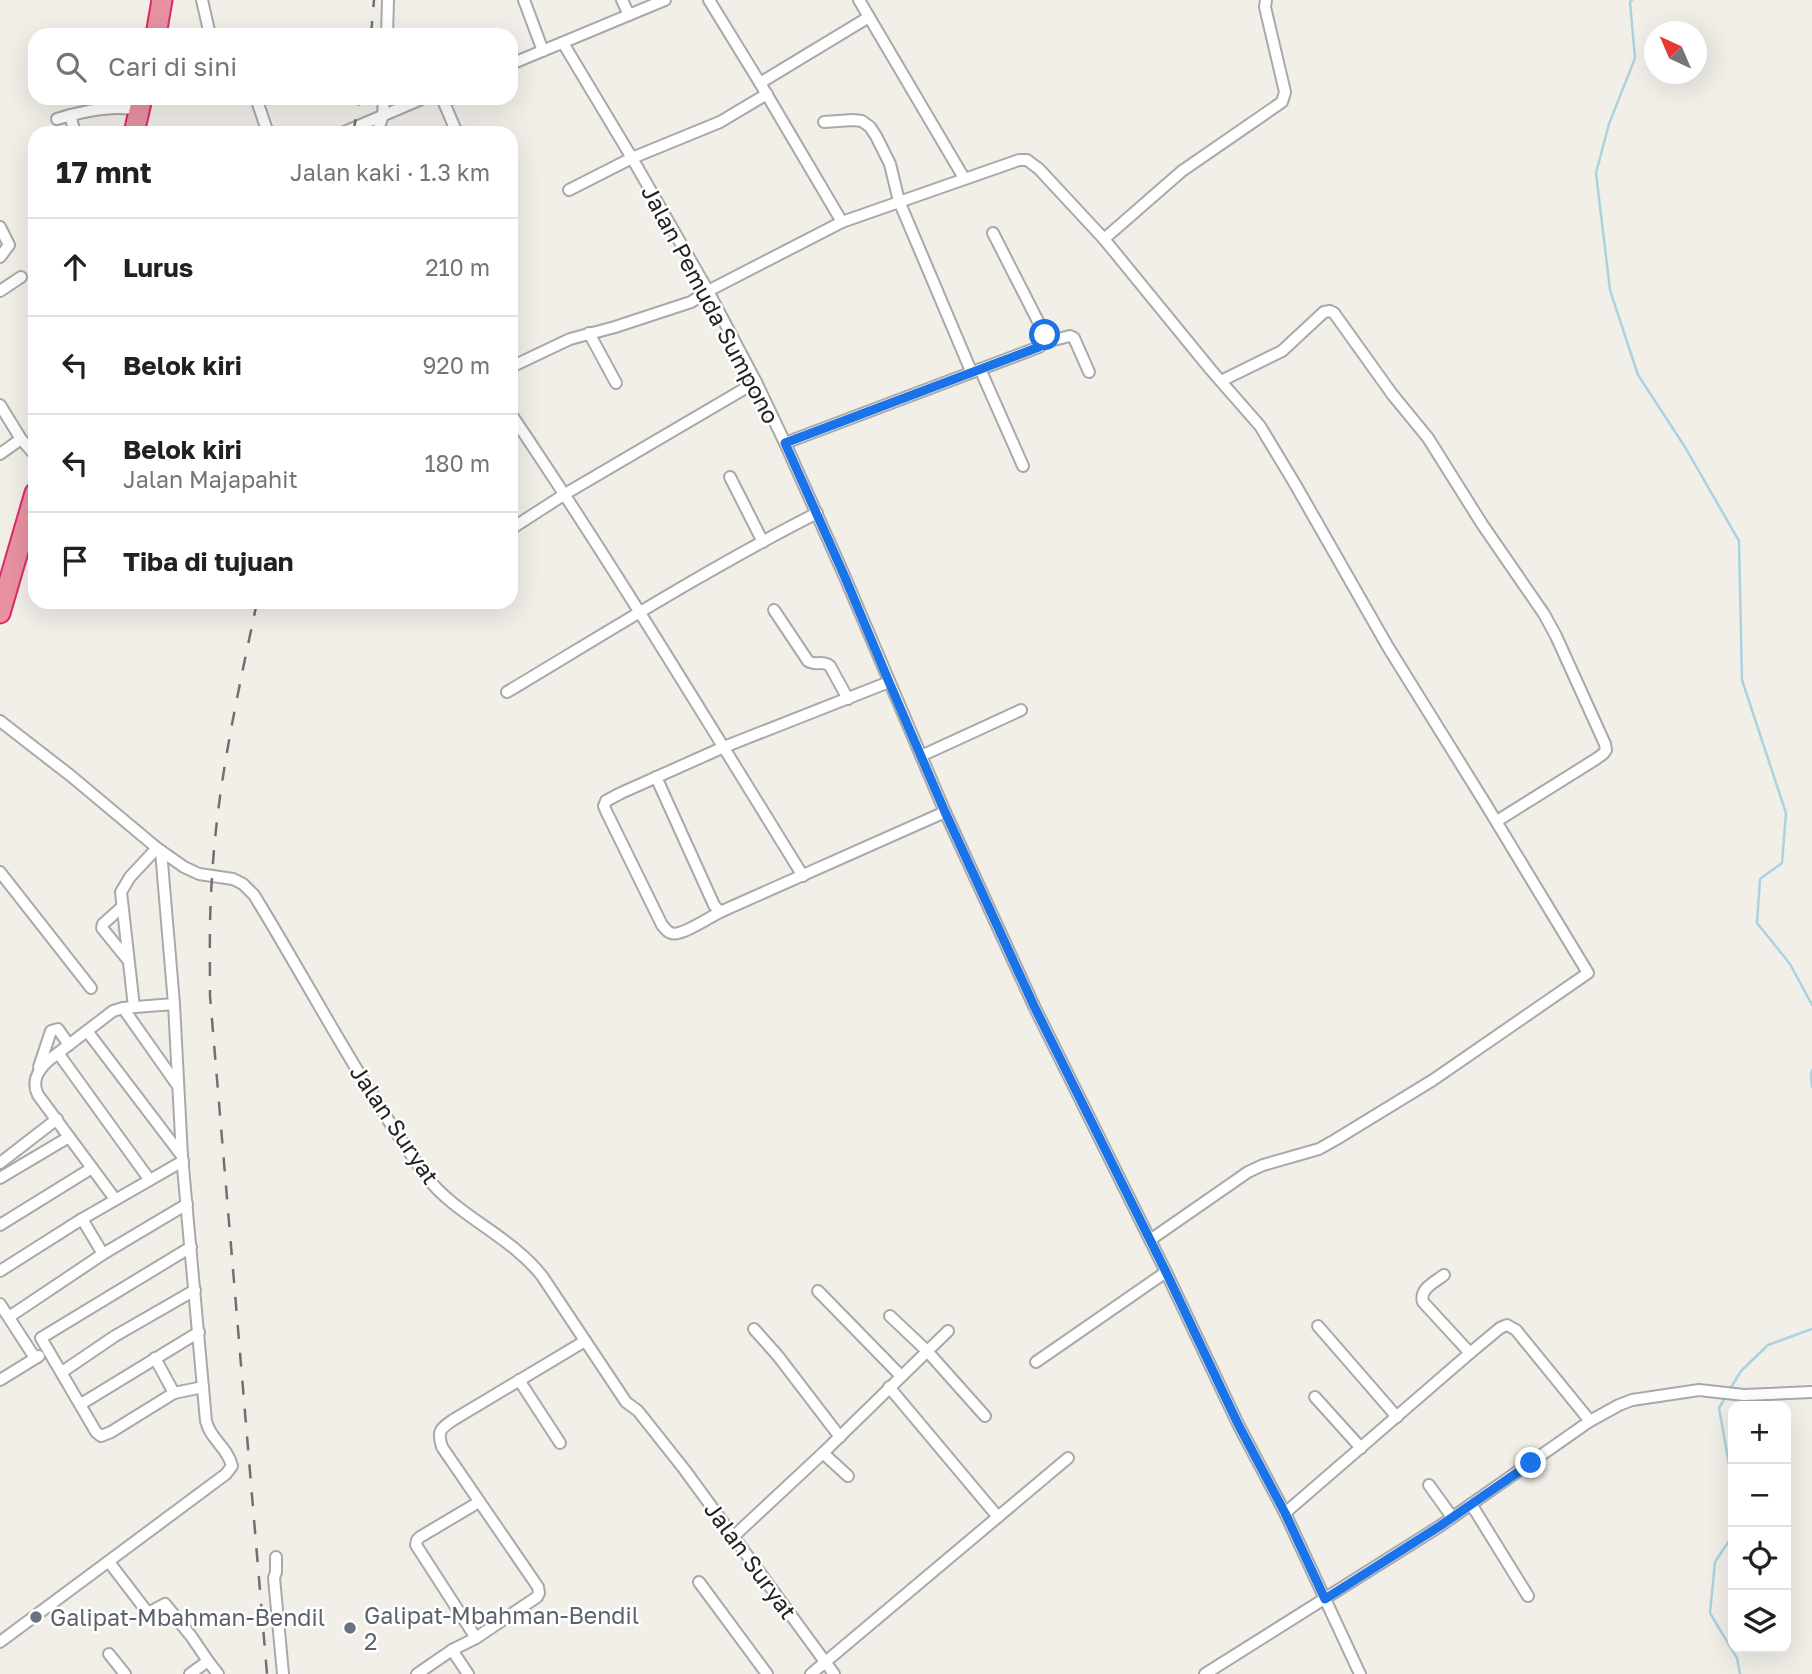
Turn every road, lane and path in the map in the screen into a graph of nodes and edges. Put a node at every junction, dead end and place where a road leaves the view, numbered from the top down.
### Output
1 (163, 0) edge
2 (202, 0) edge
3 (388, 0) edge
4 (524, 0) edge
5 (622, 0) edge
6 (665, 0) edge
7 (709, 0) edge
8 (859, 0) edge
9 (1266, 0) edge
10 (629, 15) junction
11 (869, 17) junction
12 (157, 28) edge
13 (208, 28) edge
14 (387, 28) edge
15 (563, 43) junction
16 (543, 51) junction
17 (518, 61) edge
18 (760, 83) junction
19 (767, 94) junction
20 (136, 105) edge
21 (141, 105) edge
22 (258, 105) edge
23 (384, 105) edge
24 (407, 105) edge
25 (445, 105) edge
26 (70, 115) junction
27 (383, 115) junction
28 (57, 119) dead end
29 (824, 122) dead end
30 (73, 126) edge
31 (136, 126) edge
32 (266, 126) edge
33 (358, 126) edge
34 (379, 126) edge
35 (454, 126) edge
36 (632, 158) junction
37 (964, 178) junction
38 (569, 190) dead end
39 (899, 201) junction
40 (842, 222) junction
41 (0, 227) edge
42 (993, 233) dead end
43 (1104, 239) junction
44 (0, 257) edge
45 (21, 277) dead end
46 (0, 291) edge
47 (708, 291) junction
48 (589, 333) junction
49 (1045, 342) junction
50 (518, 364) edge
51 (976, 370) junction
52 (1089, 372) dead end
53 (1221, 381) junction
54 (756, 382) junction
55 (616, 383) dead end
56 (0, 405) edge
57 (518, 424) edge
58 (21, 439) junction
59 (785, 443) junction
60 (28, 447) edge
61 (0, 454) edge
62 (1023, 466) dead end
63 (730, 477) dead end
64 (565, 494) junction
65 (817, 513) junction
66 (28, 517) edge
67 (518, 524) edge
68 (763, 542) junction
69 (774, 610) dead end
70 (640, 612) junction
71 (0, 613) edge
72 (889, 682) junction
73 (507, 692) dead end
74 (848, 699) junction
75 (1021, 710) dead end
76 (0, 721) edge
77 (724, 747) junction
78 (921, 756) junction
79 (656, 778) junction
80 (945, 812) junction
81 (1497, 821) junction
82 (159, 850) junction
83 (0, 872) edge
84 (803, 876) junction
85 (122, 907) junction
86 (720, 912) junction
87 (130, 962) junction
88 (91, 988) dead end
89 (174, 1004) junction
90 (129, 1007) junction
91 (87, 1031) junction
92 (69, 1045) junction
93 (58, 1053) junction
94 (39, 1069) junction
95 (179, 1087) junction
96 (57, 1119) junction
97 (69, 1137) junction
98 (182, 1158) junction
99 (0, 1163) edge
100 (92, 1168) junction
101 (0, 1178) edge
102 (149, 1179) junction
103 (115, 1199) junction
104 (187, 1204) junction
105 (82, 1219) junction
106 (0, 1225) edge
107 (1150, 1240) junction
108 (191, 1247) junction
109 (103, 1254) junction
110 (0, 1272) edge
111 (1166, 1272) junction
112 (1444, 1275) dead end
113 (195, 1290) junction
114 (818, 1292) dead end
115 (0, 1304) edge
116 (890, 1316) dead end
117 (9, 1317) junction
118 (1318, 1326) dead end
119 (754, 1329) dead end
120 (948, 1331) dead end
121 (199, 1332) junction
122 (41, 1338) junction
123 (585, 1341) junction
124 (28, 1347) junction
125 (47, 1350) junction
126 (927, 1351) junction
127 (1469, 1353) junction
128 (155, 1358) junction
129 (35, 1359) junction
130 (1036, 1362) dead end
131 (62, 1372) junction
132 (901, 1377) junction
133 (0, 1380) edge
134 (519, 1380) junction
135 (204, 1387) junction
136 (889, 1387) junction
137 (1812, 1392) edge
138 (174, 1393) junction
139 (1315, 1397) dead end
140 (80, 1404) junction
141 (985, 1416) dead end
142 (1397, 1417) junction
143 (1590, 1421) junction
144 (840, 1437) junction
145 (560, 1443) dead end
146 (1361, 1448) junction
147 (823, 1453) junction
148 (1068, 1458) dead end
149 (848, 1476) dead end
150 (1429, 1485) dead end
151 (479, 1502) junction
152 (1471, 1504) junction
153 (1285, 1513) junction
154 (998, 1517) junction
155 (1452, 1517) junction
156 (734, 1536) junction
157 (276, 1557) dead end
158 (109, 1562) junction
159 (699, 1582) dead end
160 (1528, 1596) dead end
161 (1325, 1599) junction
162 (476, 1638) junction
163 (0, 1643) edge
164 (452, 1650) junction
165 (109, 1654) dead end
166 (208, 1661) junction
167 (825, 1661) junction
168 (125, 1674) edge
169 (190, 1674) edge
170 (218, 1674) edge
171 (283, 1674) edge
172 (417, 1674) edge
173 (468, 1674) edge
174 (767, 1674) edge
175 (811, 1674) edge
176 (834, 1674) edge
177 (1205, 1674) edge
178 (1360, 1674) edge

1 - 12 highway
2 - 13 street
3 - 14 street
4 - 16 street
5 - 10 street
6 - 10 street
7 - 18 street
8 - 11 street
9 - 43 street
10 - 15 street
11 - 18 street
11 - 37 street
15 - 16 street
15 - 36 street, Jalan Pemuda Sumpono
16 - 17 street
18 - 19 street
19 - 36 street
19 - 40 street
20 - 26 street
21 - 31 highway
22 - 32 street
23 - 27 street
24 - 27 street
25 - 35 street
26 - 28 street
26 - 30 street
27 - 33 street
27 - 34 street
29 - 39 street
36 - 38 street
36 - 47 street, Jalan Pemuda Sumpono
37 - 39 street
37 - 43 street
39 - 40 street
39 - 51 street
40 - 47 street
41 - 44 street
42 - 49 street
43 - 53 street
45 - 46 street
47 - 48 street
47 - 54 street, Jalan Pemuda Sumpono
48 - 50 street
48 - 55 street
49 - 51 street
49 - 52 street
51 - 59 street
51 - 62 street
53 - 81 street
53 - 81 street
54 - 59 street, Jalan Pemuda Sumpono
54 - 64 street
56 - 58 street
57 - 64 street
58 - 60 street
58 - 61 street
59 - 65 street, Jalan Pemuda Sumpono
63 - 68 street
64 - 67 street
64 - 70 street
65 - 68 street
65 - 72 street, Jalan Pemuda Sumpono
66 - 71 highway
68 - 70 street
69 - 74 street
70 - 73 street
70 - 77 street
72 - 74 street
72 - 78 street, Jalan Pemuda Sumpono
74 - 77 street
75 - 78 street
76 - 82 street, Jalan Suryat
77 - 79 street
77 - 84 street
78 - 80 street, Jalan Pemuda Sumpono
79 - 86 street
79 - 86 street
80 - 84 street
80 - 107 street, Jalan Pemuda Sumpono
81 - 107 street
82 - 85 street
82 - 89 street
82 - 123 street, Jalan Suryat
83 - 88 street
84 - 86 street
85 - 87 street
85 - 87 street
87 - 90 street
89 - 90 street
89 - 95 street
90 - 91 street
90 - 95 street
91 - 92 street
91 - 98 street
92 - 93 street
92 - 94 street
93 - 94 street
93 - 102 street
94 - 96 street
95 - 98 street
96 - 97 street
96 - 99 street
97 - 100 street
97 - 101 street
98 - 102 street
98 - 104 street
100 - 103 street
100 - 106 street
102 - 103 street
103 - 105 street
104 - 108 street
104 - 109 street
105 - 109 street
105 - 110 street
107 - 111 street, Jalan Pemuda Sumpono
108 - 113 street
108 - 122 street
109 - 117 street
111 - 130 street
111 - 153 street, Jalan Pemuda Sumpono
112 - 127 street
113 - 121 street
113 - 131 street
114 - 132 street
115 - 117 street
116 - 126 street
117 - 124 street
118 - 142 street
119 - 144 street
120 - 126 street
121 - 128 street
121 - 135 street
122 - 124 street
122 - 125 street
123 - 134 street
123 - 156 street, Jalan Suryat
124 - 129 street
125 - 129 street
125 - 131 street
126 - 132 street
126 - 141 street
127 - 142 street
127 - 143 street
128 - 138 street
128 - 140 street
129 - 133 street
131 - 140 street
132 - 136 street
134 - 145 street
134 - 151 street
135 - 138 street
135 - 158 street
136 - 144 street
136 - 154 street
137 - 143 street
138 - 140 street
139 - 146 street
142 - 146 street
143 - 152 street
144 - 147 street
146 - 153 street
147 - 149 street
147 - 156 street
148 - 154 street
150 - 155 street
151 - 162 street
151 - 162 street
152 - 155 street
152 - 160 street
153 - 161 street, Jalan Pemuda Sumpono
154 - 167 street
155 - 161 street
156 - 167 street, Jalan Suryat
157 - 171 street
158 - 163 street
158 - 166 street
159 - 174 street
161 - 177 street
161 - 178 street, Jalan Pemuda Sumpono
162 - 164 street
164 - 172 street
164 - 173 street
165 - 168 street
166 - 169 street
166 - 170 street
167 - 175 street
167 - 176 street, Jalan Suryat

